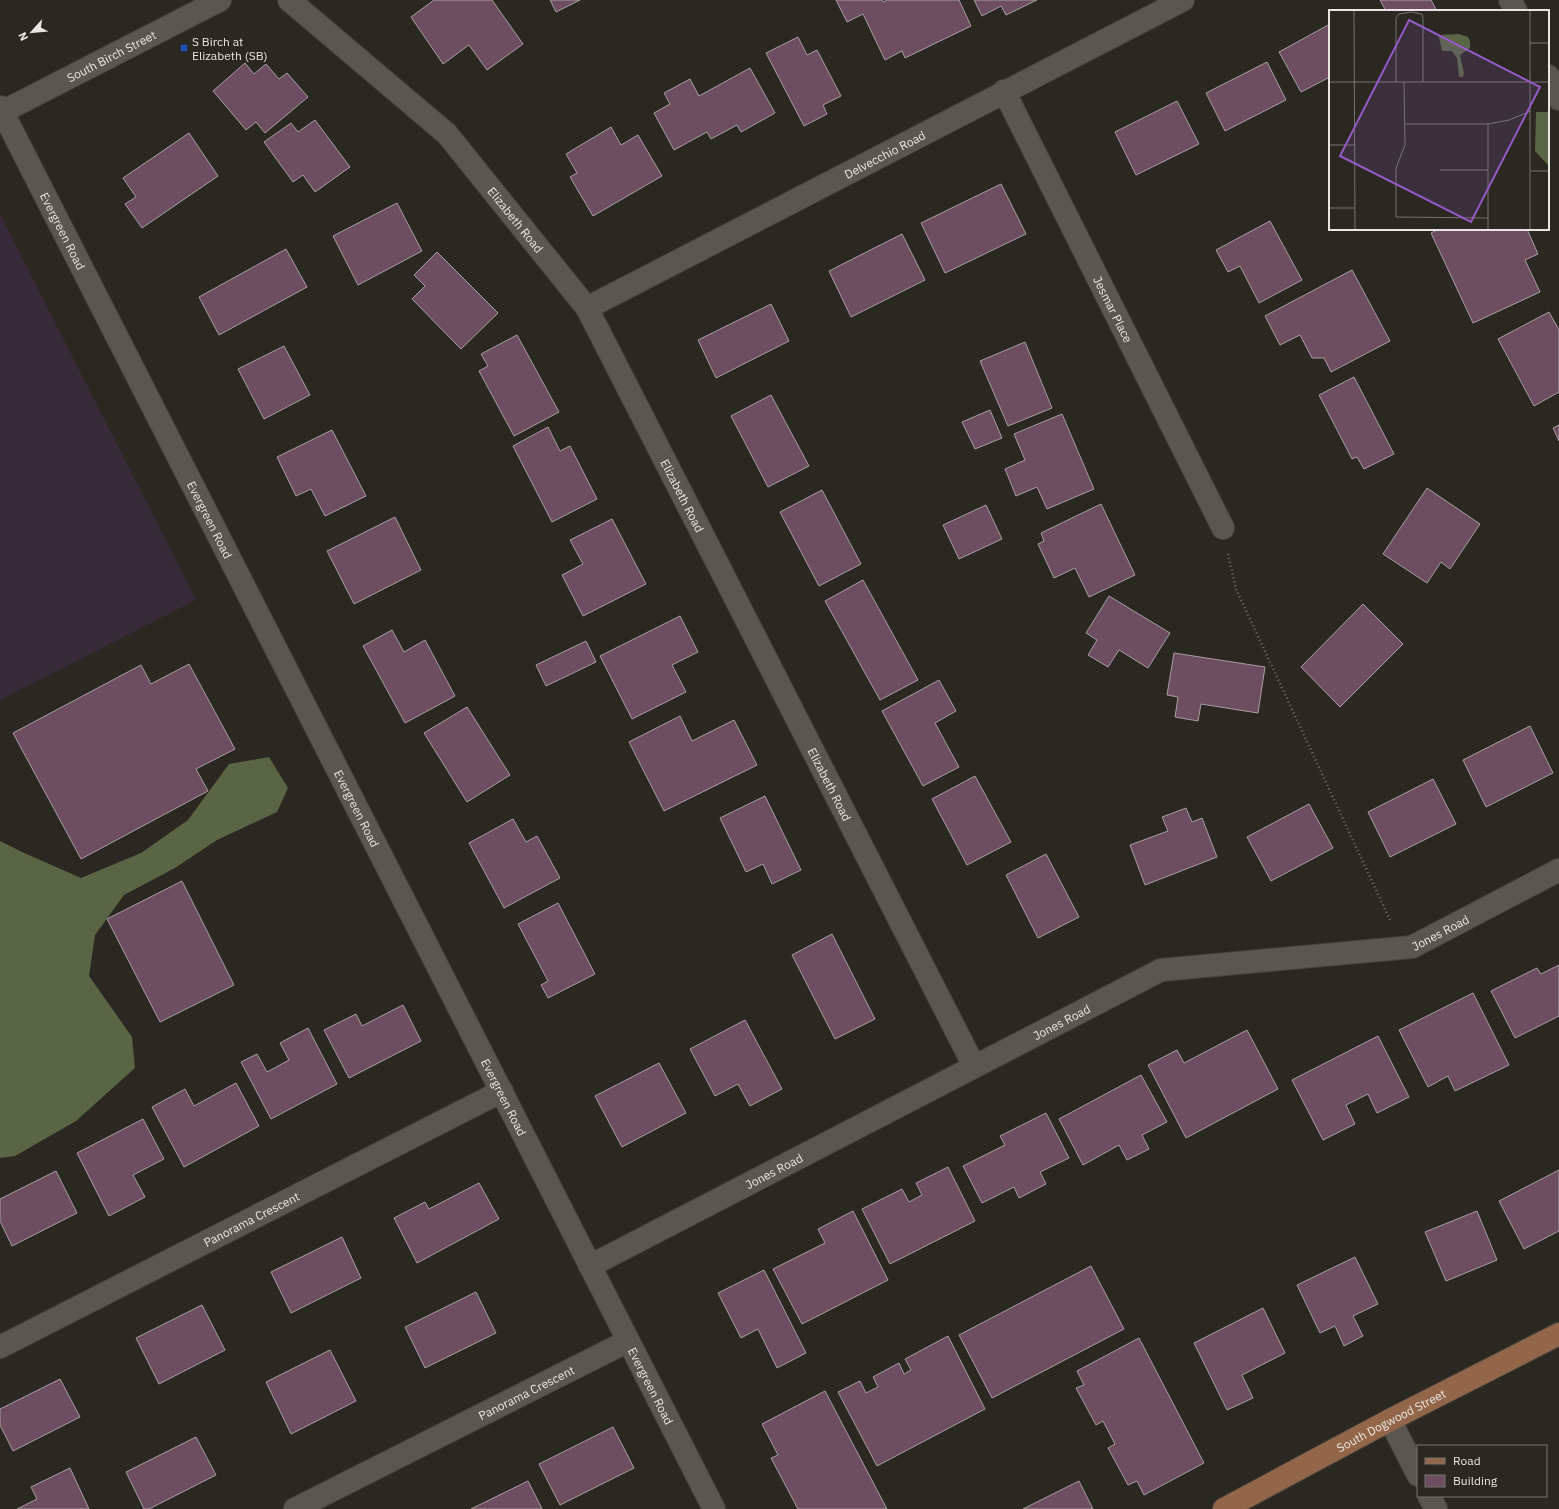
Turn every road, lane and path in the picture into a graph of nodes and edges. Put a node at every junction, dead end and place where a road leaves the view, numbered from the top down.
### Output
1 (220, 0) edge
2 (289, 0) edge
3 (1183, 0) edge
4 (1510, 0) edge
5 (1515, 10) edge
6 (1549, 78) edge
7 (1004, 91) junction
8 (1559, 99) edge
9 (1, 110) edge
10 (587, 308) junction
11 (1223, 528) joint
12 (1559, 870) edge
13 (1412, 947) junction
14 (974, 1066) junction
15 (502, 1091) junction
16 (590, 1266) junction
17 (1559, 1334) edge
18 (628, 1341) junction
19 (0, 1347) edge
20 (1390, 1420) junction
21 (1417, 1473) edge
22 (1430, 1497) edge
23 (295, 1509) edge
24 (714, 1509) edge
25 (1224, 1509) edge
26 (1436, 1509) edge

1 - 9 street, South Birch Street
2 - 10 street, Elizabeth Road
3 - 7 street, Delvecchio Road
4 - 5 street
6 - 8 street
7 - 10 street, Delvecchio Road
7 - 11 street, Jesmar Place
9 - 15 street, Evergreen Road
10 - 14 street, Elizabeth Road
11 - 13 path
12 - 13 street, Jones Road
13 - 14 street, Jones Road
14 - 16 street, Jones Road
15 - 16 street, Evergreen Road
15 - 19 street, Panorama Crescent
16 - 18 street, Evergreen Road
17 - 20 main road, South Dogwood Street
18 - 23 street, Panorama Crescent
18 - 24 street, Evergreen Road
20 - 21 street
20 - 25 main road, South Dogwood Street
22 - 26 street

